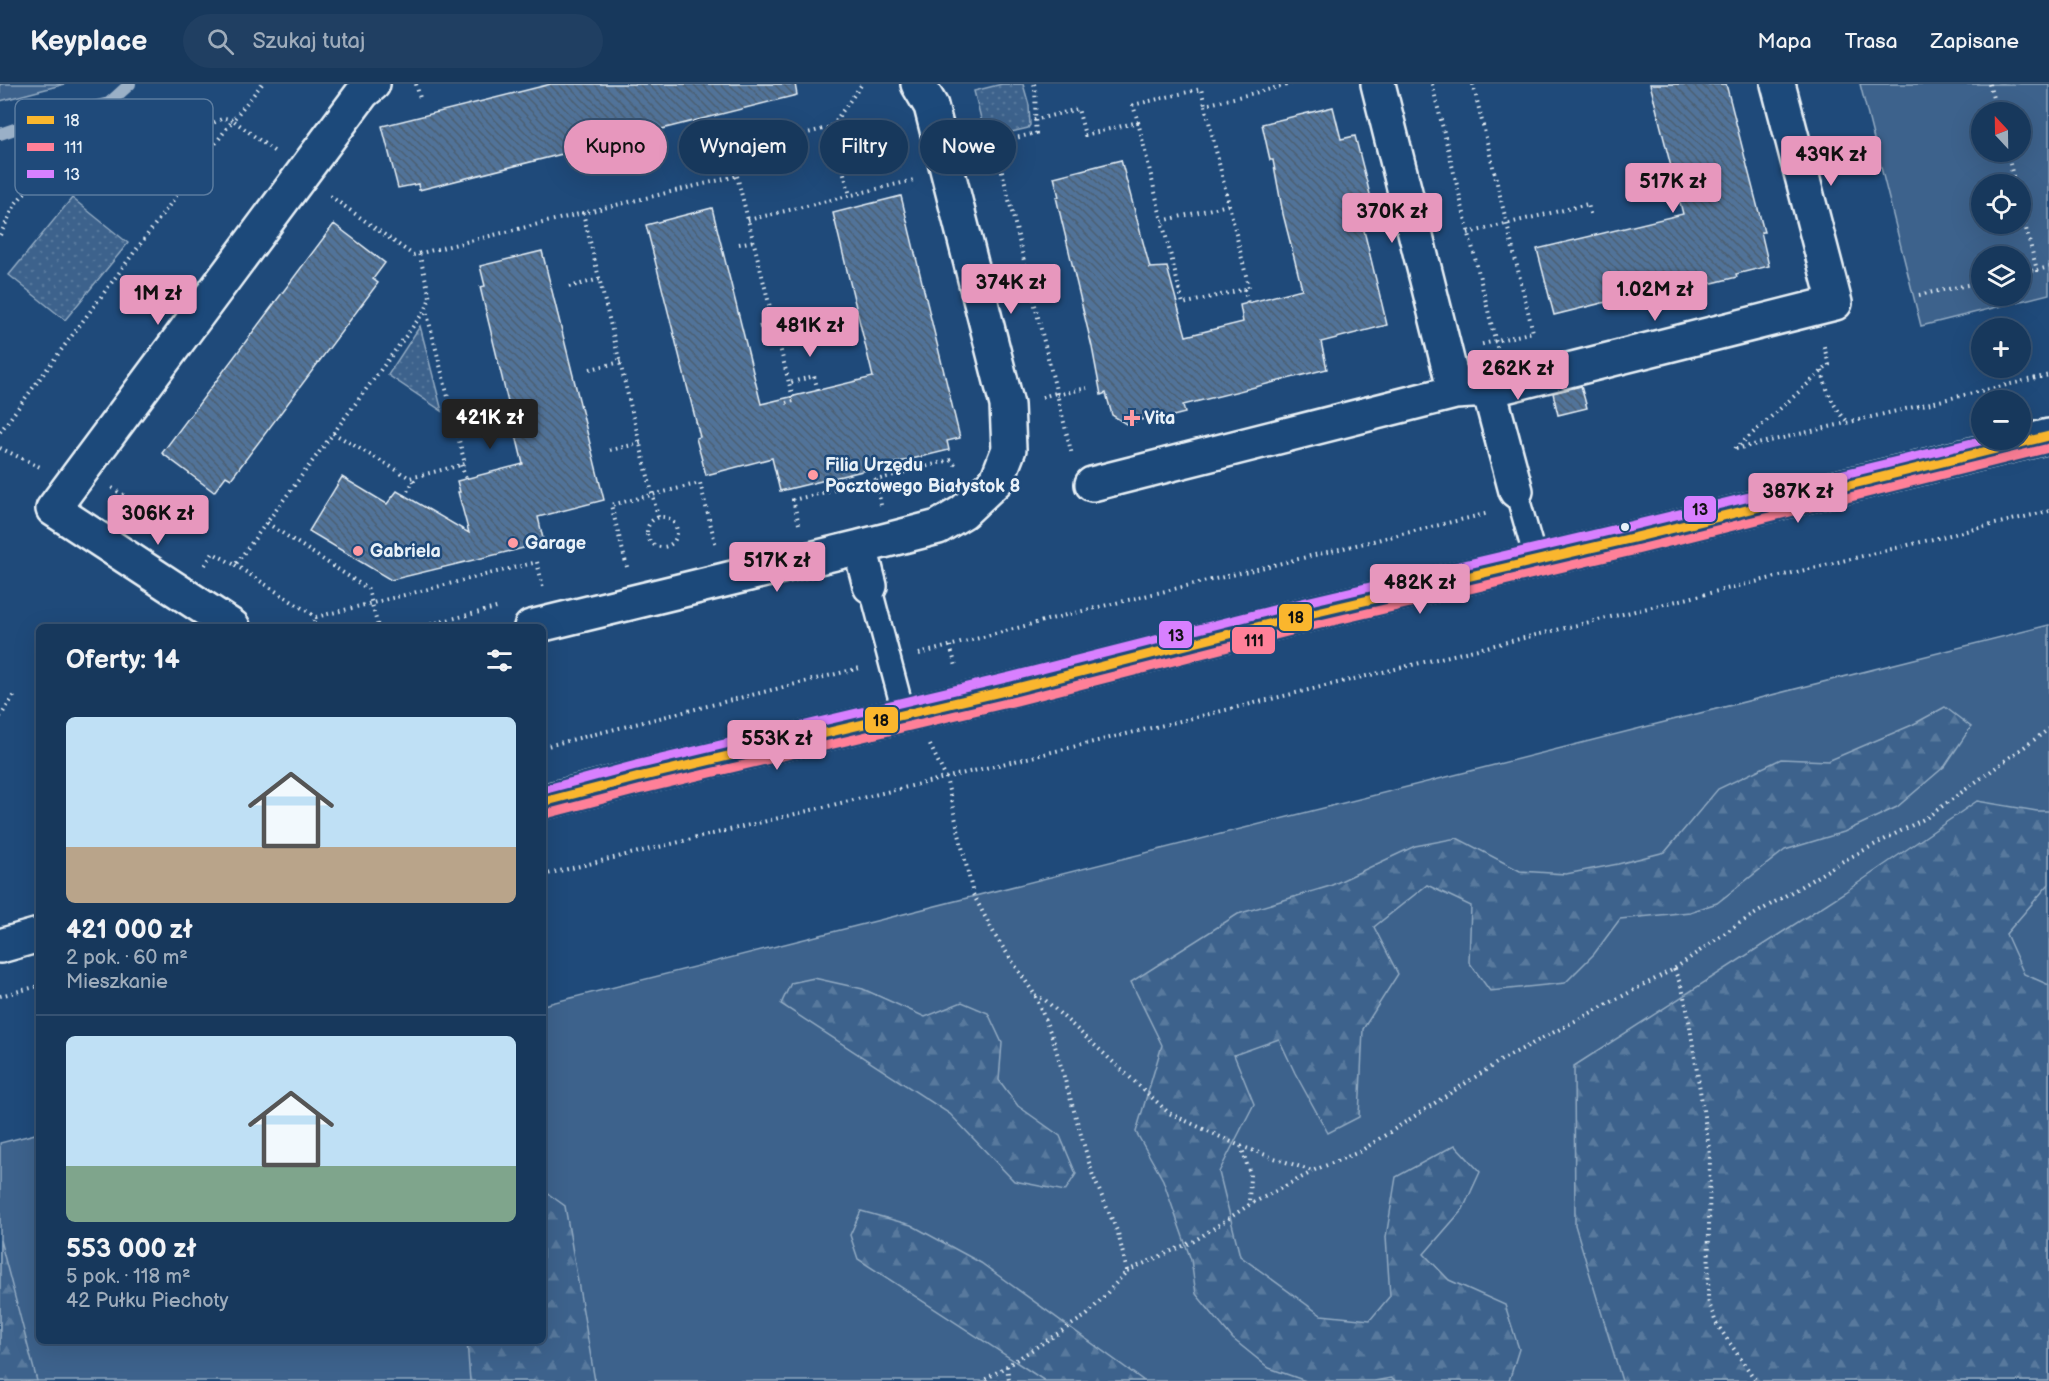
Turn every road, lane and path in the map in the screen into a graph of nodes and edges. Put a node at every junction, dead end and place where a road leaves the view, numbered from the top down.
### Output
1 (262, 84) edge
2 (373, 84) edge
3 (417, 84) edge
4 (862, 84) edge
5 (918, 84) edge
6 (1034, 84) edge
7 (1291, 84) edge
8 (1378, 84) edge
9 (1432, 84) edge
10 (1473, 84) edge
11 (1778, 84) edge
12 (1989, 84) edge
13 (420, 98) dead end
14 (1994, 102) edge
15 (1205, 105) junction
16 (233, 120) junction
17 (836, 120) edge
18 (1034, 120) junction
19 (1138, 122) junction
20 (213, 123) edge
21 (820, 130) edge
22 (1016, 138) edge
23 (213, 147) edge
24 (303, 174) junction
25 (844, 174) edge
26 (1003, 174) edge
27 (737, 176) junction
28 (918, 179) dead end
29 (22, 195) edge
30 (177, 195) edge
31 (850, 195) junction
32 (1156, 195) junction
33 (1149, 197) dead end
34 (1228, 205) junction
35 (584, 213) junction
36 (1592, 218) dead end
37 (748, 220) junction
38 (1162, 221) junction
39 (1507, 224) junction
40 (1468, 232) junction
41 (0, 234) edge
42 (2027, 234) edge
43 (754, 241) junction
44 (739, 244) dead end
45 (419, 253) junction
46 (2049, 267) edge
47 (2037, 270) junction
48 (2031, 271) edge
49 (1176, 275) junction
50 (1170, 277) dead end
51 (600, 279) junction
52 (1971, 284) edge
53 (569, 287) dead end
54 (1244, 289) junction
55 (1919, 295) dead end
56 (1248, 303) dead end
57 (426, 309) junction
58 (774, 323) junction
59 (759, 327) dead end
60 (1495, 341) junction
61 (1823, 342) dead end
62 (1445, 354) junction
63 (621, 362) junction
64 (590, 369) dead end
65 (1822, 371) junction
66 (2049, 375) edge
67 (789, 382) junction
68 (1497, 387) junction
69 (1087, 388) dead end
70 (818, 391) dead end
71 (1455, 392) junction
72 (1056, 394) junction
73 (1051, 395) dead end
74 (786, 403) dead end
75 (1848, 422) junction
76 (0, 432) edge
77 (333, 433) junction
78 (2049, 436) edge
79 (640, 443) junction
80 (610, 450) dead end
81 (1072, 458) dead end
82 (461, 465) junction
83 (410, 478) junction
84 (465, 479) dead end
85 (876, 480) dead end
86 (1092, 484) dead end
87 (110, 487) dead end
88 (653, 494) junction
89 (404, 496) dead end
90 (1508, 501) junction
91 (2049, 510) edge
92 (796, 514) dead end
93 (658, 517) junction
94 (267, 523) junction
95 (140, 527) dead end
96 (860, 547) junction
97 (718, 554) dead end
98 (1536, 561) junction
99 (235, 565) junction
100 (204, 568) dead end
101 (540, 574) dead end
102 (629, 576) dead end
103 (870, 586) joint
104 (371, 604) junction
105 (521, 616) edge
106 (316, 617) junction
107 (228, 624) edge
108 (312, 624) edge
109 (377, 624) edge
110 (447, 624) edge
111 (950, 646) junction
112 (909, 656) dead end
113 (862, 668) dead end
114 (958, 672) dead end
115 (16, 693) dead end
116 (904, 715) junction
117 (0, 717) edge
118 (2049, 729) edge
119 (546, 746) edge
120 (946, 778) junction
121 (546, 800) edge
122 (546, 874) edge
123 (36, 936) edge
124 (0, 946) edge
125 (1674, 969) junction
126 (36, 987) edge
127 (1035, 995) junction
128 (0, 996) edge
129 (1240, 1146) junction
130 (1312, 1171) junction
131 (1249, 1205) junction
132 (1127, 1271) junction
133 (1007, 1366) junction
134 (983, 1381) edge
135 (1009, 1381) edge
136 (1756, 1381) edge

1 - 16 path
2 - 24 street
3 - 13 path
4 - 17 path
5 - 96 street
6 - 18 path
7 - 15 path
8 - 62 street
9 - 40 path
10 - 39 path
11 - 68 street
12 - 14 path
15 - 19 path
15 - 34 path
16 - 20 path
16 - 23 path
16 - 24 path
18 - 19 path
18 - 22 path
19 - 32 path
21 - 27 path
24 - 45 path
24 - 107 street
25 - 31 path
26 - 72 path
27 - 35 path
27 - 37 path
28 - 31 path
29 - 41 path
30 - 76 path
31 - 37 path
32 - 33 path
32 - 38 path
34 - 38 path
34 - 54 path
35 - 45 path
35 - 51 path
36 - 39 path
37 - 43 path
38 - 49 path
39 - 40 path
39 - 60 path
40 - 60 path
42 - 47 path
43 - 44 path
43 - 58 path
45 - 57 path
46 - 47 path
47 - 48 path
49 - 50 path
49 - 54 path
51 - 53 path
51 - 63 path
52 - 55 path
54 - 56 path
57 - 77 path
57 - 82 path
58 - 59 path
58 - 67 path
60 - 62 path
60 - 68 path
61 - 65 path
62 - 71 street
63 - 64 path
63 - 79 path
65 - 75 path
65 - 75 path
66 - 75 path
67 - 70 path
67 - 74 path
68 - 71 street
68 - 90 street
69 - 72 path
71 - 86 street
72 - 73 path
72 - 81 path
77 - 83 path
77 - 94 path
78 - 98 street
79 - 80 path
79 - 88 path
82 - 83 path
82 - 84 path
83 - 89 path
85 - 92 path
87 - 95 path
88 - 93 path
88 - 97 path
88 - 102 path
90 - 98 lane
90 - 111 path
91 - 120 path
93 - 93 path
94 - 99 path
94 - 104 path
96 - 103 street
96 - 105 street
98 - 116 street
99 - 100 path
99 - 106 path
101 - 104 path
103 - 116 lane
104 - 106 path
104 - 109 path
105 - 110 path
106 - 108 path
111 - 112 path
111 - 114 path
113 - 119 path
115 - 117 path
116 - 120 path
116 - 121 street
118 - 125 path
120 - 122 path
120 - 127 path
123 - 124 street
125 - 130 path
125 - 136 path
126 - 128 path
127 - 129 path
127 - 132 path
129 - 130 path
129 - 131 path
130 - 131 path
131 - 132 path
132 - 133 path
133 - 134 path
133 - 135 path

